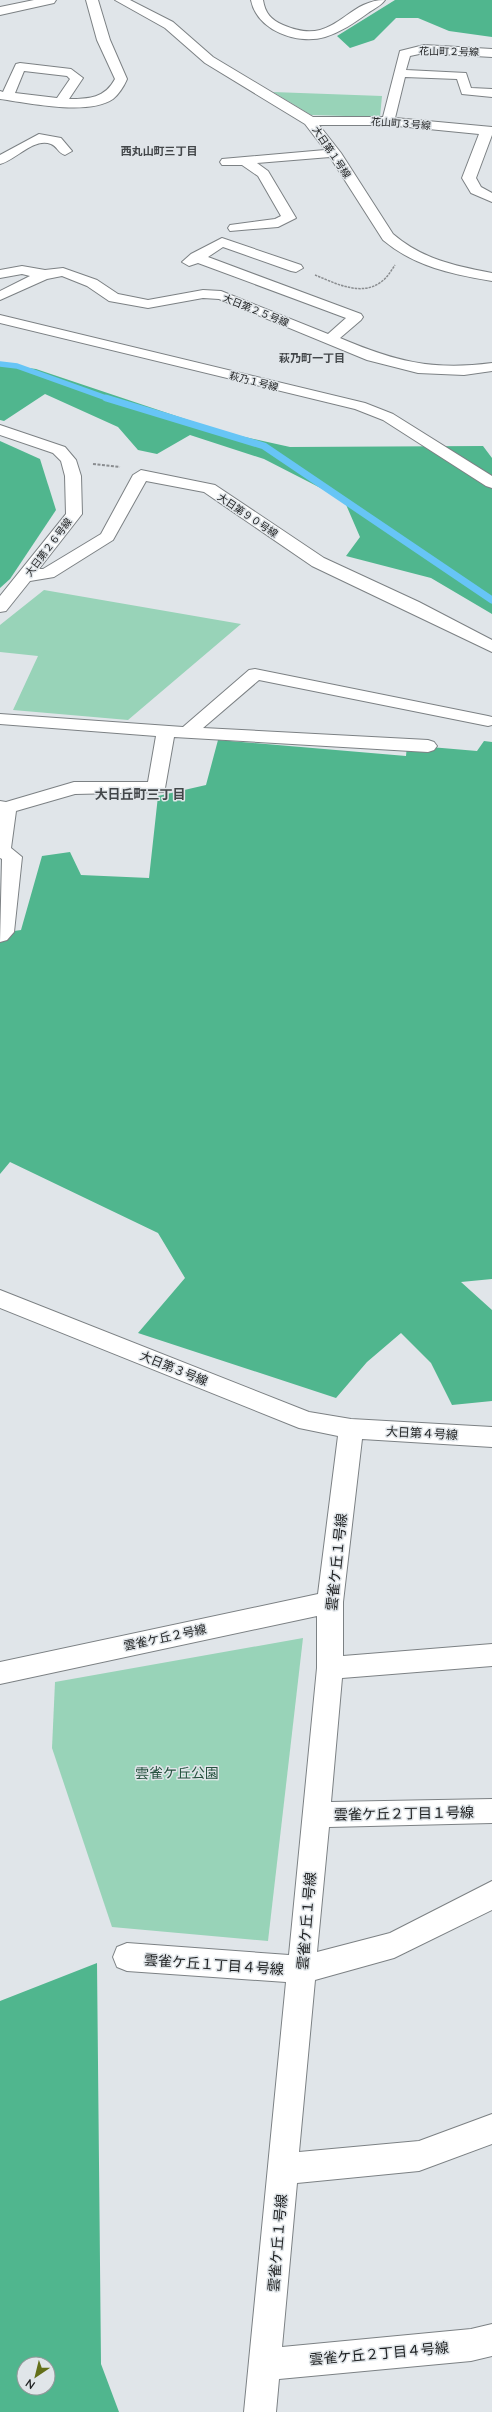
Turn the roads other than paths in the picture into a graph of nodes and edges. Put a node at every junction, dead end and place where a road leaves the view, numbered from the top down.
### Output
1 (50, 0) edge
2 (92, 0) edge
3 (121, 0) edge
4 (257, 0) edge
5 (379, 0) edge
6 (0, 11) edge
7 (492, 52) edge
8 (400, 73) junction
9 (492, 92) edge
10 (4, 95) edge
11 (61, 102) junction
12 (310, 121) junction
13 (388, 121) junction
14 (490, 129) edge
15 (65, 151) dead end
16 (334, 153) junction
17 (0, 160) edge
18 (227, 162) dead end
19 (247, 162) junction
20 (492, 198) edge
21 (235, 228) dead end
22 (296, 268) road end
23 (0, 274) edge
24 (43, 275) junction
25 (492, 278) edge
26 (0, 296) edge
27 (0, 320) edge
28 (329, 340) junction
29 (492, 367) edge
30 (0, 430) edge
31 (492, 483) edge
32 (27, 576) junction
33 (0, 607) edge
34 (492, 647) edge
35 (0, 719) edge
36 (488, 721) dead end
37 (166, 731) junction
38 (187, 733) junction
39 (428, 746) dead end
40 (4, 807) edge
41 (0, 935) edge
42 (0, 1299) edge
43 (351, 1429) junction
44 (492, 1437) edge
45 (330, 1602) junction
46 (492, 1655) edge
47 (330, 1668) junction
48 (0, 1673) edge
49 (492, 1811) edge
50 (316, 1815) junction
51 (492, 1894) edge
52 (127, 1957) dead end
53 (302, 1970) junction
54 (492, 2129) edge
55 (284, 2169) junction
56 (492, 2340) edge
57 (266, 2364) junction
58 (260, 2412) edge

1 - 6 street
2 - 11 street
3 - 12 street, 大日第１号線
4 - 5 street
7 - 8 street, 花山町２号線
8 - 9 street
8 - 13 street, 花山町２号線
10 - 11 street
10 - 11 street
12 - 13 street, 花山町３号線
12 - 16 street, 大日第１号線
13 - 14 street, 花山町３号線
14 - 20 street
15 - 17 street
16 - 19 street
16 - 25 street, 大日第１号線
18 - 19 street
19 - 21 street
22 - 28 street
23 - 24 street
24 - 26 street, 大日第２５号線
24 - 28 street, 大日第２５号線
27 - 31 street, 萩乃１号線
28 - 29 street, 大日第２５号線
30 - 32 street, 大日第２６号線
32 - 33 street, 大日第２６号線
32 - 34 street, 大日第９０号線
35 - 37 street
36 - 38 street
37 - 38 street
37 - 40 street
38 - 39 street
40 - 41 street
42 - 43 street, 大日第３号線
43 - 44 street, 大日第４号線
43 - 45 street, 雲雀ケ丘１号線
45 - 47 street, 雲雀ケ丘１号線
45 - 48 street, 雲雀ケ丘２号線
46 - 47 street
47 - 50 street, 雲雀ケ丘１号線
49 - 50 street, 雲雀ケ丘２丁目１号線
50 - 53 street, 雲雀ケ丘１号線
51 - 53 street, 雲雀ケ丘１丁目４号線
52 - 53 street, 雲雀ケ丘１丁目４号線
53 - 55 street, 雲雀ケ丘１号線
54 - 55 street
55 - 57 street, 雲雀ケ丘１号線
56 - 57 street, 雲雀ケ丘２丁目４号線
57 - 58 street, 雲雀ケ丘１号線

